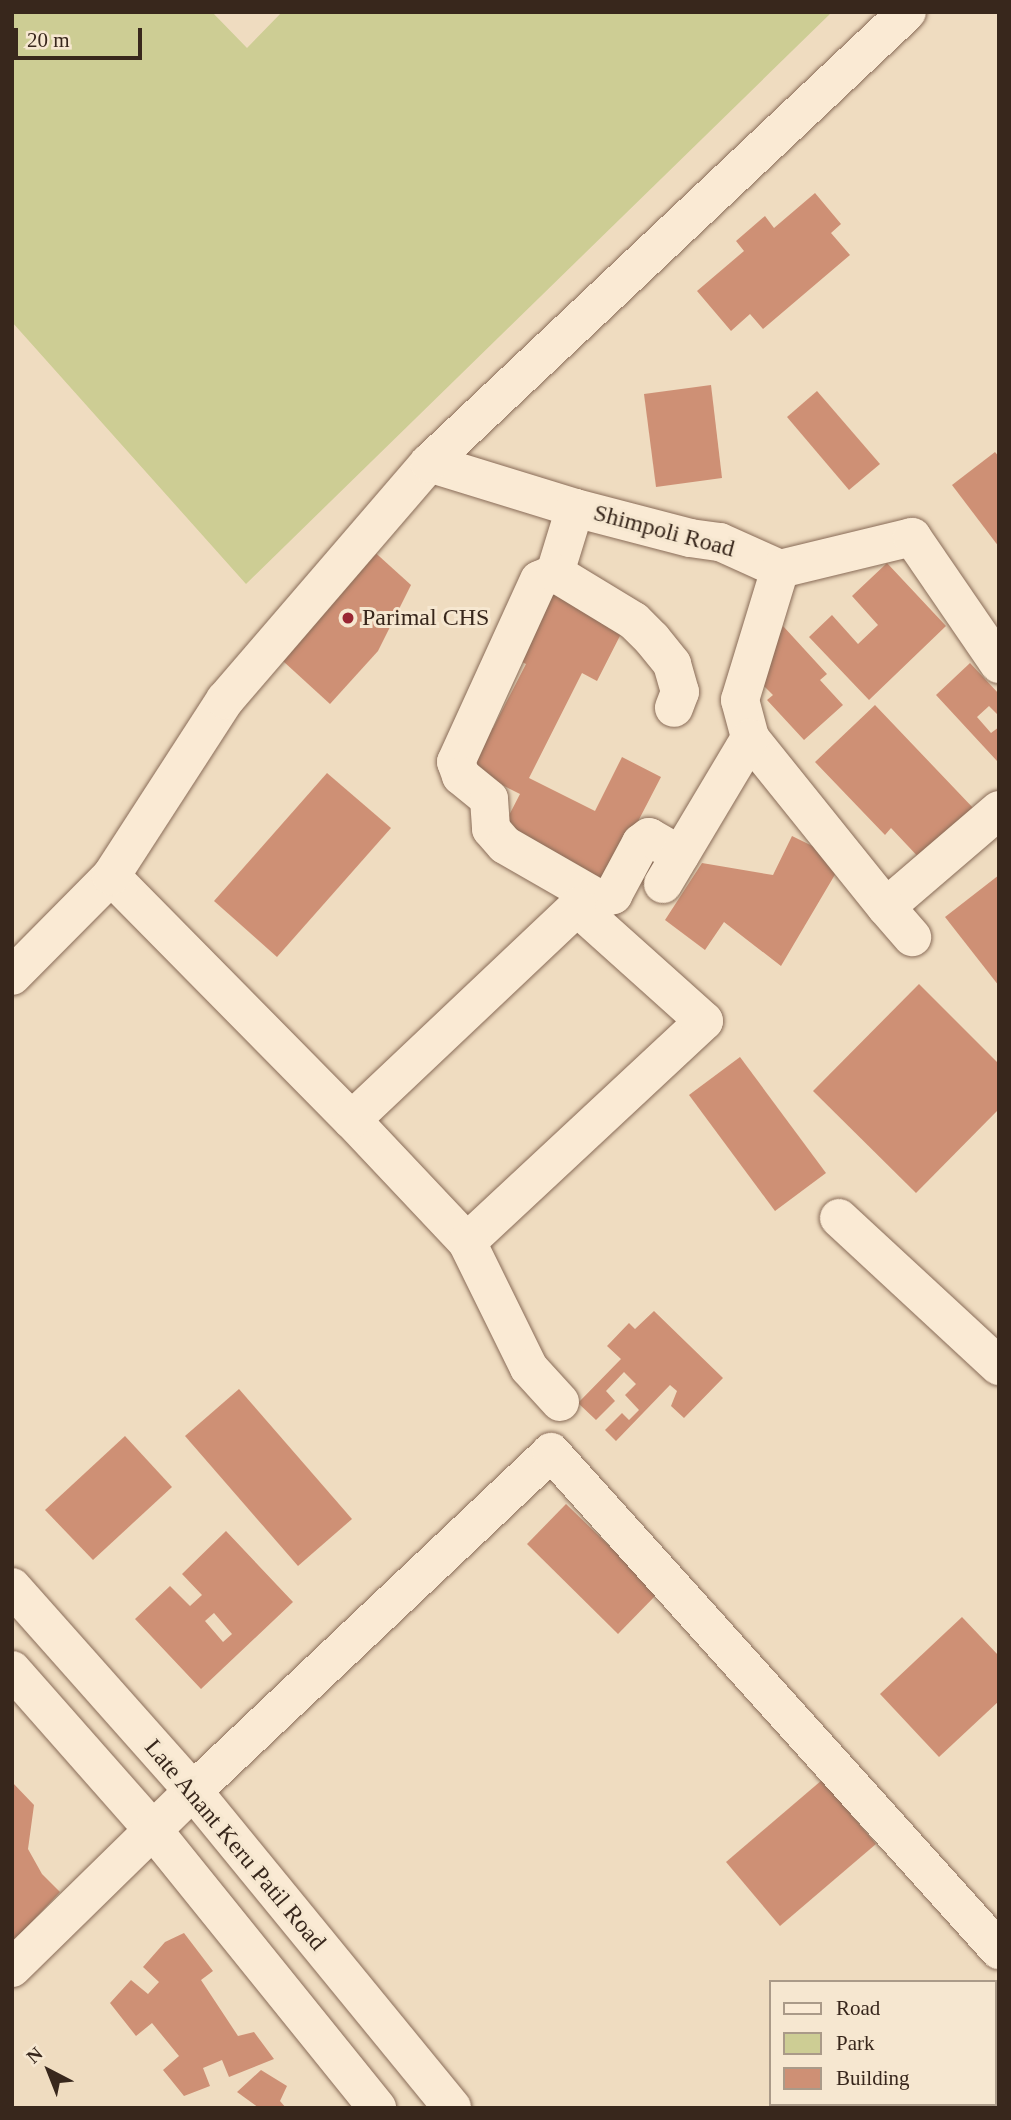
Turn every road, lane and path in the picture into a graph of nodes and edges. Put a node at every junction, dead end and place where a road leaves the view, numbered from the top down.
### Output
1 (907, 12) edge
2 (429, 463) junction
3 (575, 508) junction
4 (780, 569) junction
5 (555, 573) junction
6 (999, 664) edge
7 (674, 709) dead end
8 (750, 738) junction
9 (999, 810) edge
10 (111, 876) junction
11 (886, 908) junction
12 (912, 937) dead end
13 (12, 976) edge
14 (352, 1120) junction
15 (839, 1218) dead end
16 (467, 1242) junction
17 (999, 1366) edge
18 (560, 1402) dead end
19 (12, 1587) edge
20 (12, 1670) edge
21 (193, 1791) junction
22 (153, 1830) junction
23 (999, 1950) edge
24 (12, 1968) edge
25 (377, 2108) edge
26 (452, 2108) edge

1 - 2 street
2 - 3 street, Shimpoli Road
2 - 10 street
3 - 4 street, Shimpoli Road
3 - 5 street
4 - 6 street
4 - 8 street
5 - 7 street
5 - 8 street
8 - 11 street
9 - 11 street
10 - 13 street
10 - 14 street
11 - 12 street
14 - 16 street
14 - 16 street
15 - 17 street
16 - 18 street
19 - 21 street, Late Anant Keru Patil Road
20 - 22 street
21 - 22 street
21 - 23 street
21 - 26 street, Late Anant Keru Patil Road
22 - 24 street
22 - 25 street

